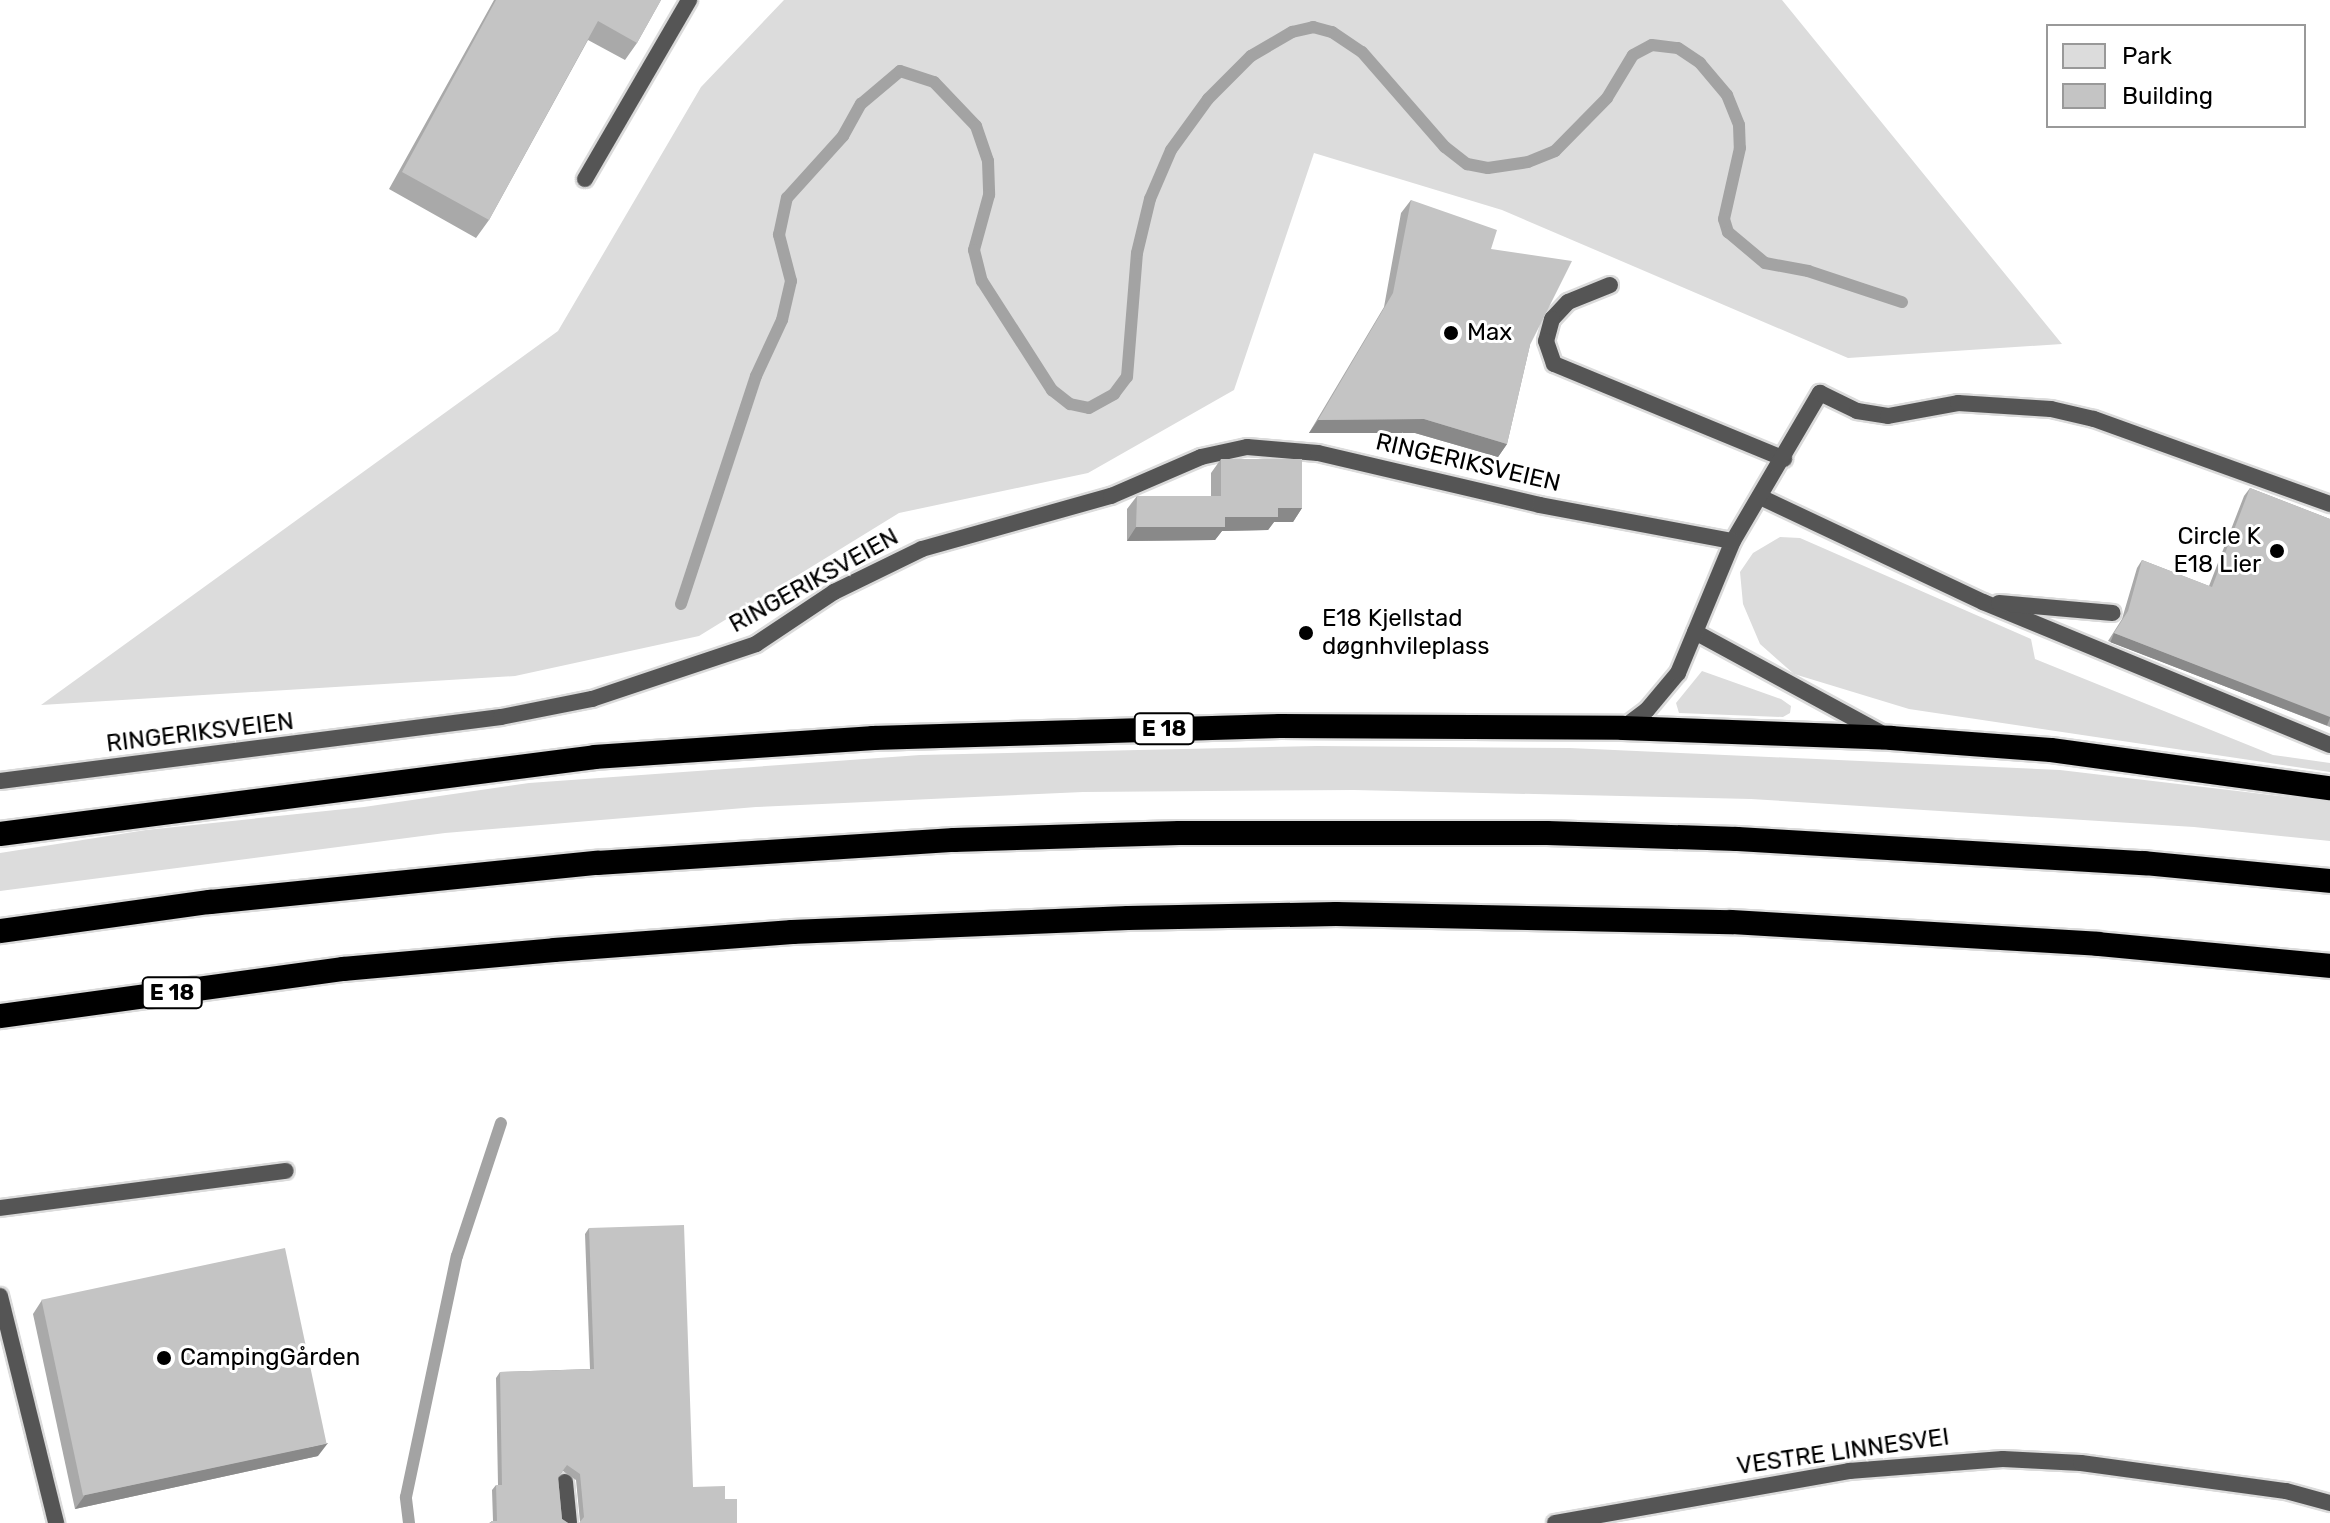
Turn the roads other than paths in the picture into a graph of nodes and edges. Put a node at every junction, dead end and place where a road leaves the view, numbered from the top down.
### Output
1 (689, 0) edge
2 (585, 179) dead end
3 (1610, 285) dead end
4 (1784, 459) junction
5 (1760, 497) junction
6 (2330, 504) edge
7 (1733, 541) junction
8 (1983, 602) junction
9 (2113, 613) dead end
10 (1695, 632) junction
11 (1623, 728) junction
12 (1891, 738) junction
13 (2330, 745) edge
14 (0, 781) edge
15 (2330, 788) edge
16 (0, 834) edge
17 (2330, 881) edge
18 (0, 931) edge
19 (2330, 966) edge
20 (0, 1016) edge
21 (286, 1171) dead end
22 (0, 1208) edge
23 (0, 1296) edge
24 (565, 1482) edge
25 (2330, 1503) edge
26 (56, 1523) edge
27 (569, 1523) edge
28 (1555, 1523) edge

1 - 2 lane
3 - 4 lane
4 - 5 lane
4 - 6 lane
5 - 7 lane
5 - 8 lane
7 - 10 lane
7 - 14 lane, RINGERIKSVEIEN
8 - 9 lane
8 - 13 lane
10 - 11 lane
10 - 12 lane
11 - 12 highway, E 18
11 - 16 highway, E 18
12 - 15 highway, E 18
17 - 18 highway
19 - 20 highway, E 18
21 - 22 lane
23 - 26 lane
24 - 27 lane
25 - 28 lane, VESTRE LINNESVEI

